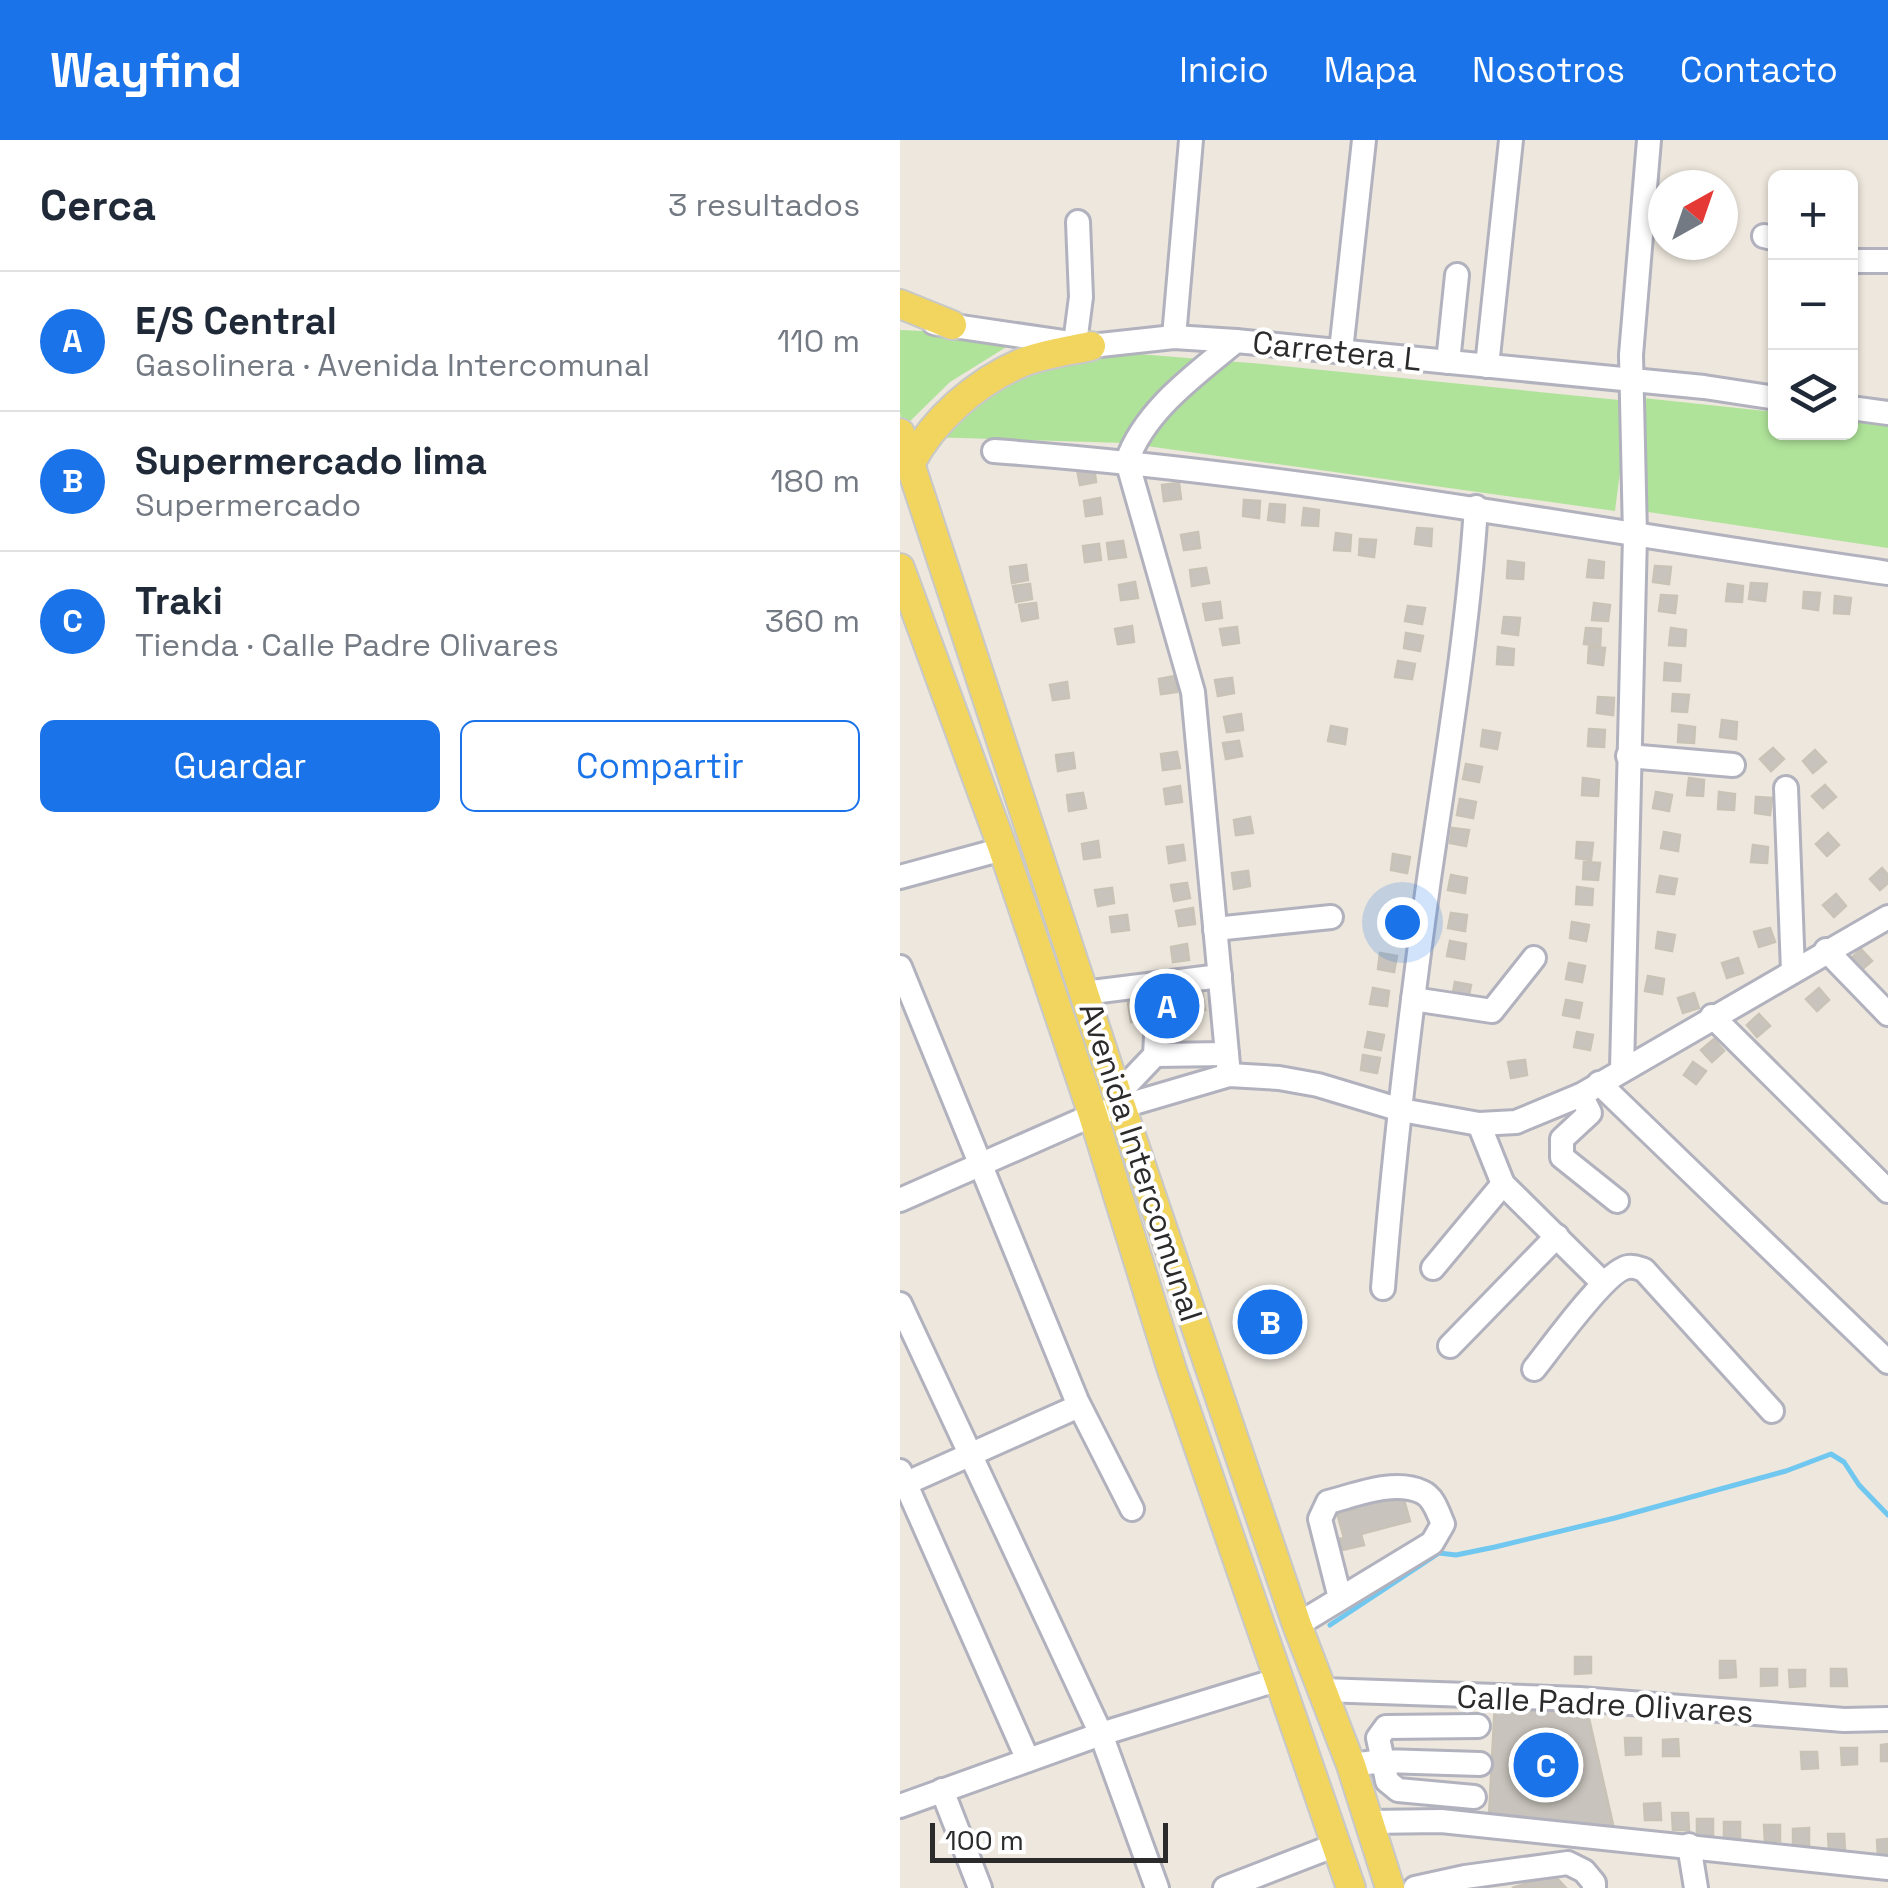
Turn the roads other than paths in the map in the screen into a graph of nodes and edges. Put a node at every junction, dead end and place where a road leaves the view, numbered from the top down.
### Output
1 (1190, 140) edge
2 (1364, 140) edge
3 (1511, 140) edge
4 (1649, 140) edge
5 (1078, 222) dead end
6 (1858, 261) edge
7 (1888, 261) edge
8 (1458, 275) dead end
9 (900, 304) edge
10 (900, 319) edge
11 (952, 326) junction
12 (1174, 336) junction
13 (1236, 341) junction
14 (1083, 345) junction
15 (1341, 350) junction
16 (1448, 362) junction
17 (1487, 366) junction
18 (1631, 380) junction
19 (1768, 397) edge
20 (1858, 409) edge
21 (1888, 413) edge
22 (900, 432) edge
23 (994, 451) dead end
24 (1127, 461) junction
25 (910, 464) junction
26 (1476, 508) junction
27 (1635, 536) junction
28 (900, 568) edge
29 (1888, 572) edge
30 (1628, 756) junction
31 (1733, 765) dead end
32 (1786, 788) dead end
33 (1003, 849) junction
34 (900, 878) edge
35 (1331, 917) dead end
36 (1888, 917) edge
37 (1215, 930) junction
38 (1826, 950) junction
39 (1534, 958) dead end
40 (900, 967) edge
41 (1793, 971) junction
42 (1220, 976) junction
43 (1084, 992) junction
44 (1412, 999) junction
45 (1152, 1000) junction
46 (1888, 1014) edge
47 (1712, 1016) junction
48 (1155, 1055) junction
49 (1228, 1064) junction
50 (1622, 1070) junction
51 (1590, 1089) junction
52 (1120, 1100) junction
53 (1401, 1110) junction
54 (1093, 1115) junction
55 (1479, 1124) junction
56 (981, 1166) junction
57 (1503, 1184) junction
58 (1888, 1191) edge
59 (900, 1200) edge
60 (1616, 1202) dead end
61 (1558, 1236) junction
62 (1433, 1268) dead end
63 (1603, 1283) junction
64 (1383, 1288) dead end
65 (900, 1304) edge
66 (1450, 1346) dead end
67 (1888, 1362) edge
68 (1534, 1369) dead end
69 (1079, 1406) junction
70 (1772, 1411) dead end
71 (972, 1454) junction
72 (902, 1480) edge
73 (1132, 1509) dead end
74 (1340, 1598) junction
75 (1298, 1626) junction
76 (1280, 1679) junction
77 (1322, 1690) junction
78 (1888, 1719) edge
79 (1478, 1726) dead end
80 (1101, 1734) junction
81 (1028, 1760) junction
82 (1384, 1761) junction
83 (1480, 1764) dead end
84 (1351, 1765) junction
85 (942, 1790) junction
86 (1474, 1797) dead end
87 (900, 1806) edge
88 (1368, 1822) junction
89 (1336, 1844) junction
90 (1690, 1845) junction
91 (1888, 1868) edge
92 (1466, 1883) edge
93 (980, 1888) edge
94 (1157, 1888) edge
95 (1225, 1888) edge
96 (1351, 1888) edge
97 (1390, 1888) edge
98 (1416, 1888) edge
99 (1594, 1888) edge
100 (1696, 1888) edge

1 - 12 street
2 - 15 street
3 - 17 street
4 - 18 street
5 - 14 street
6 - 7 street
8 - 16 street
9 - 11 main road
10 - 11 street, Carretera L
11 - 14 street, Carretera L
12 - 13 street, Carretera L
12 - 14 street, Carretera L
13 - 15 street, Carretera L
13 - 24 street
14 - 25 main road
15 - 16 street, Carretera L
16 - 17 street, Carretera L
17 - 18 street, Carretera L
18 - 19 street, Carretera L
18 - 27 street
20 - 21 street
22 - 25 main road, Avenida Intercomunal
23 - 24 street
24 - 26 street
24 - 37 street
25 - 43 main road, Avenida Intercomunal
26 - 27 street
26 - 44 street
27 - 29 street
27 - 30 street
28 - 33 main road, Avenida Intercomunal
30 - 31 street
30 - 50 street
32 - 41 street
33 - 34 street
33 - 54 main road, Avenida Intercomunal
35 - 37 street
36 - 38 street
37 - 42 street
38 - 41 street
38 - 46 street
39 - 44 street
40 - 56 street
41 - 47 street
42 - 45 street
42 - 49 street
43 - 45 street
43 - 52 main road, Avenida Intercomunal
44 - 53 street
45 - 48 street
47 - 50 street
47 - 58 street
48 - 49 street
48 - 52 street
49 - 52 street
49 - 53 street
50 - 51 street
51 - 55 street
51 - 60 street
51 - 67 street
52 - 54 street
52 - 75 main road, Avenida Intercomunal
53 - 55 street
53 - 64 street
54 - 56 street
54 - 76 main road, Avenida Intercomunal
55 - 57 street
56 - 59 street
56 - 69 street
57 - 61 street
57 - 62 street
61 - 63 street
61 - 66 street
63 - 68 street
63 - 70 street
65 - 71 street
69 - 71 street
69 - 73 street
71 - 72 street
71 - 80 street
72 - 81 street
74 - 74 street
74 - 75 street
75 - 77 main road, Avenida Intercomunal
76 - 80 street
76 - 89 main road, Avenida Intercomunal
77 - 78 street, Calle Padre Olivares
77 - 84 main road, Avenida Intercomunal
79 - 82 street
80 - 81 street
80 - 94 street
81 - 85 street
82 - 83 street
82 - 84 street
82 - 86 street
84 - 88 main road, Avenida Intercomunal
85 - 87 street
85 - 93 street
88 - 90 street
88 - 97 main road, Avenida Intercomunal
89 - 95 street
89 - 96 main road, Avenida Intercomunal
90 - 91 street
90 - 100 street
92 - 98 street
92 - 99 street

